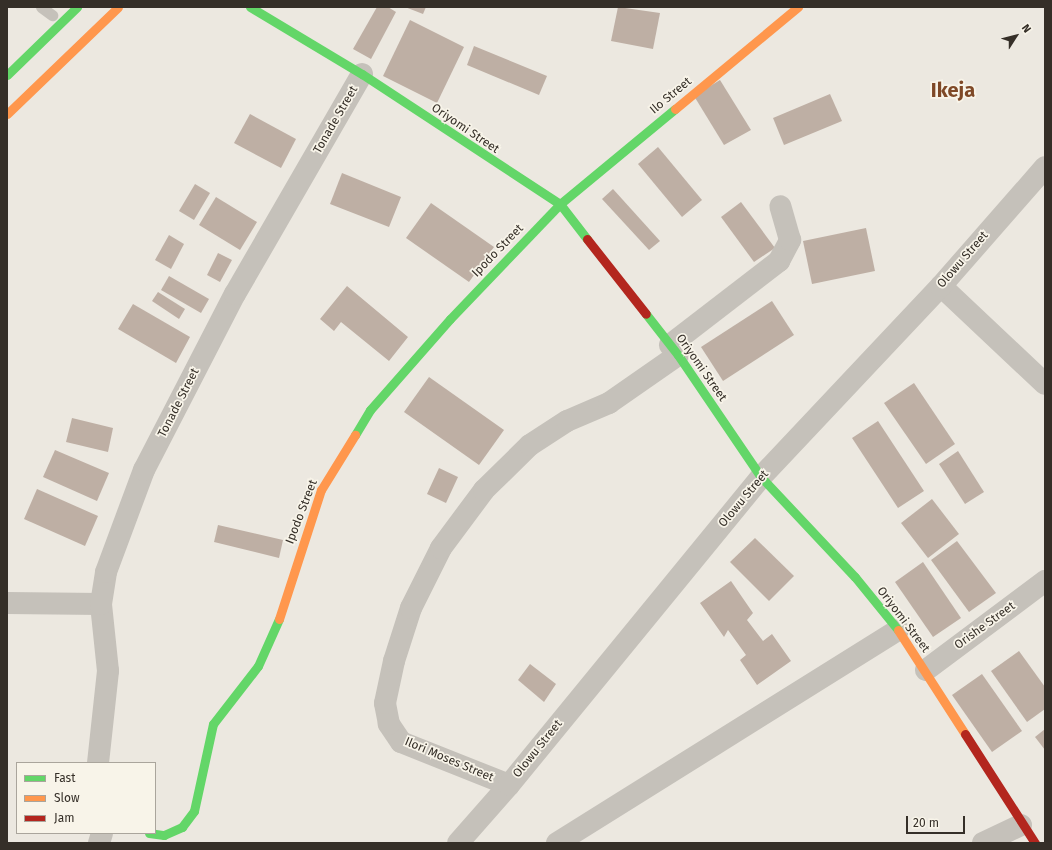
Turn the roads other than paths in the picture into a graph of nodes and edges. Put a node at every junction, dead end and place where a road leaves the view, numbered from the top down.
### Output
1 (41, 7) edge
2 (77, 7) edge
3 (118, 7) edge
4 (250, 7) edge
5 (798, 7) edge
6 (56, 11) edge
7 (72, 36) dead end
8 (7, 74) edge
9 (362, 74) junction
10 (7, 113) edge
11 (1045, 167) edge
12 (560, 204) junction
13 (780, 206) dead end
14 (941, 286) junction
15 (674, 350) junction
16 (1045, 384) edge
17 (761, 476) junction
18 (1045, 581) edge
19 (7, 603) edge
20 (101, 604) junction
21 (898, 630) junction
22 (926, 670) junction
23 (98, 762) edge
24 (509, 785) junction
25 (1022, 825) junction
26 (156, 834) edge
27 (458, 843) edge
28 (557, 843) edge
29 (983, 843) edge
30 (1035, 843) edge

1 - 6 lane
2 - 8 street
3 - 10 street
4 - 9 street, Oriyomi Street
5 - 12 street, Ilo Street
6 - 8 street
7 - 10 street
9 - 12 street, Oriyomi Street
9 - 20 street, Tonade Street
11 - 14 street, Olowu Street
12 - 15 street, Oriyomi Street
12 - 26 street, Ipodo Street
13 - 15 street, Ilori Moses Street
14 - 16 street
14 - 17 street, Olowu Street
15 - 17 street, Oriyomi Street
15 - 24 street, Ilori Moses Street
17 - 21 street, Oriyomi Street
17 - 24 street, Olowu Street
18 - 22 street, Orishe Street
19 - 20 street
20 - 23 street, Tonade Street
21 - 22 street, Oriyomi Street
21 - 28 street
22 - 25 street, Oriyomi Street
24 - 27 street, Olowu Street
25 - 29 street
25 - 30 street, Oriyomi Street

